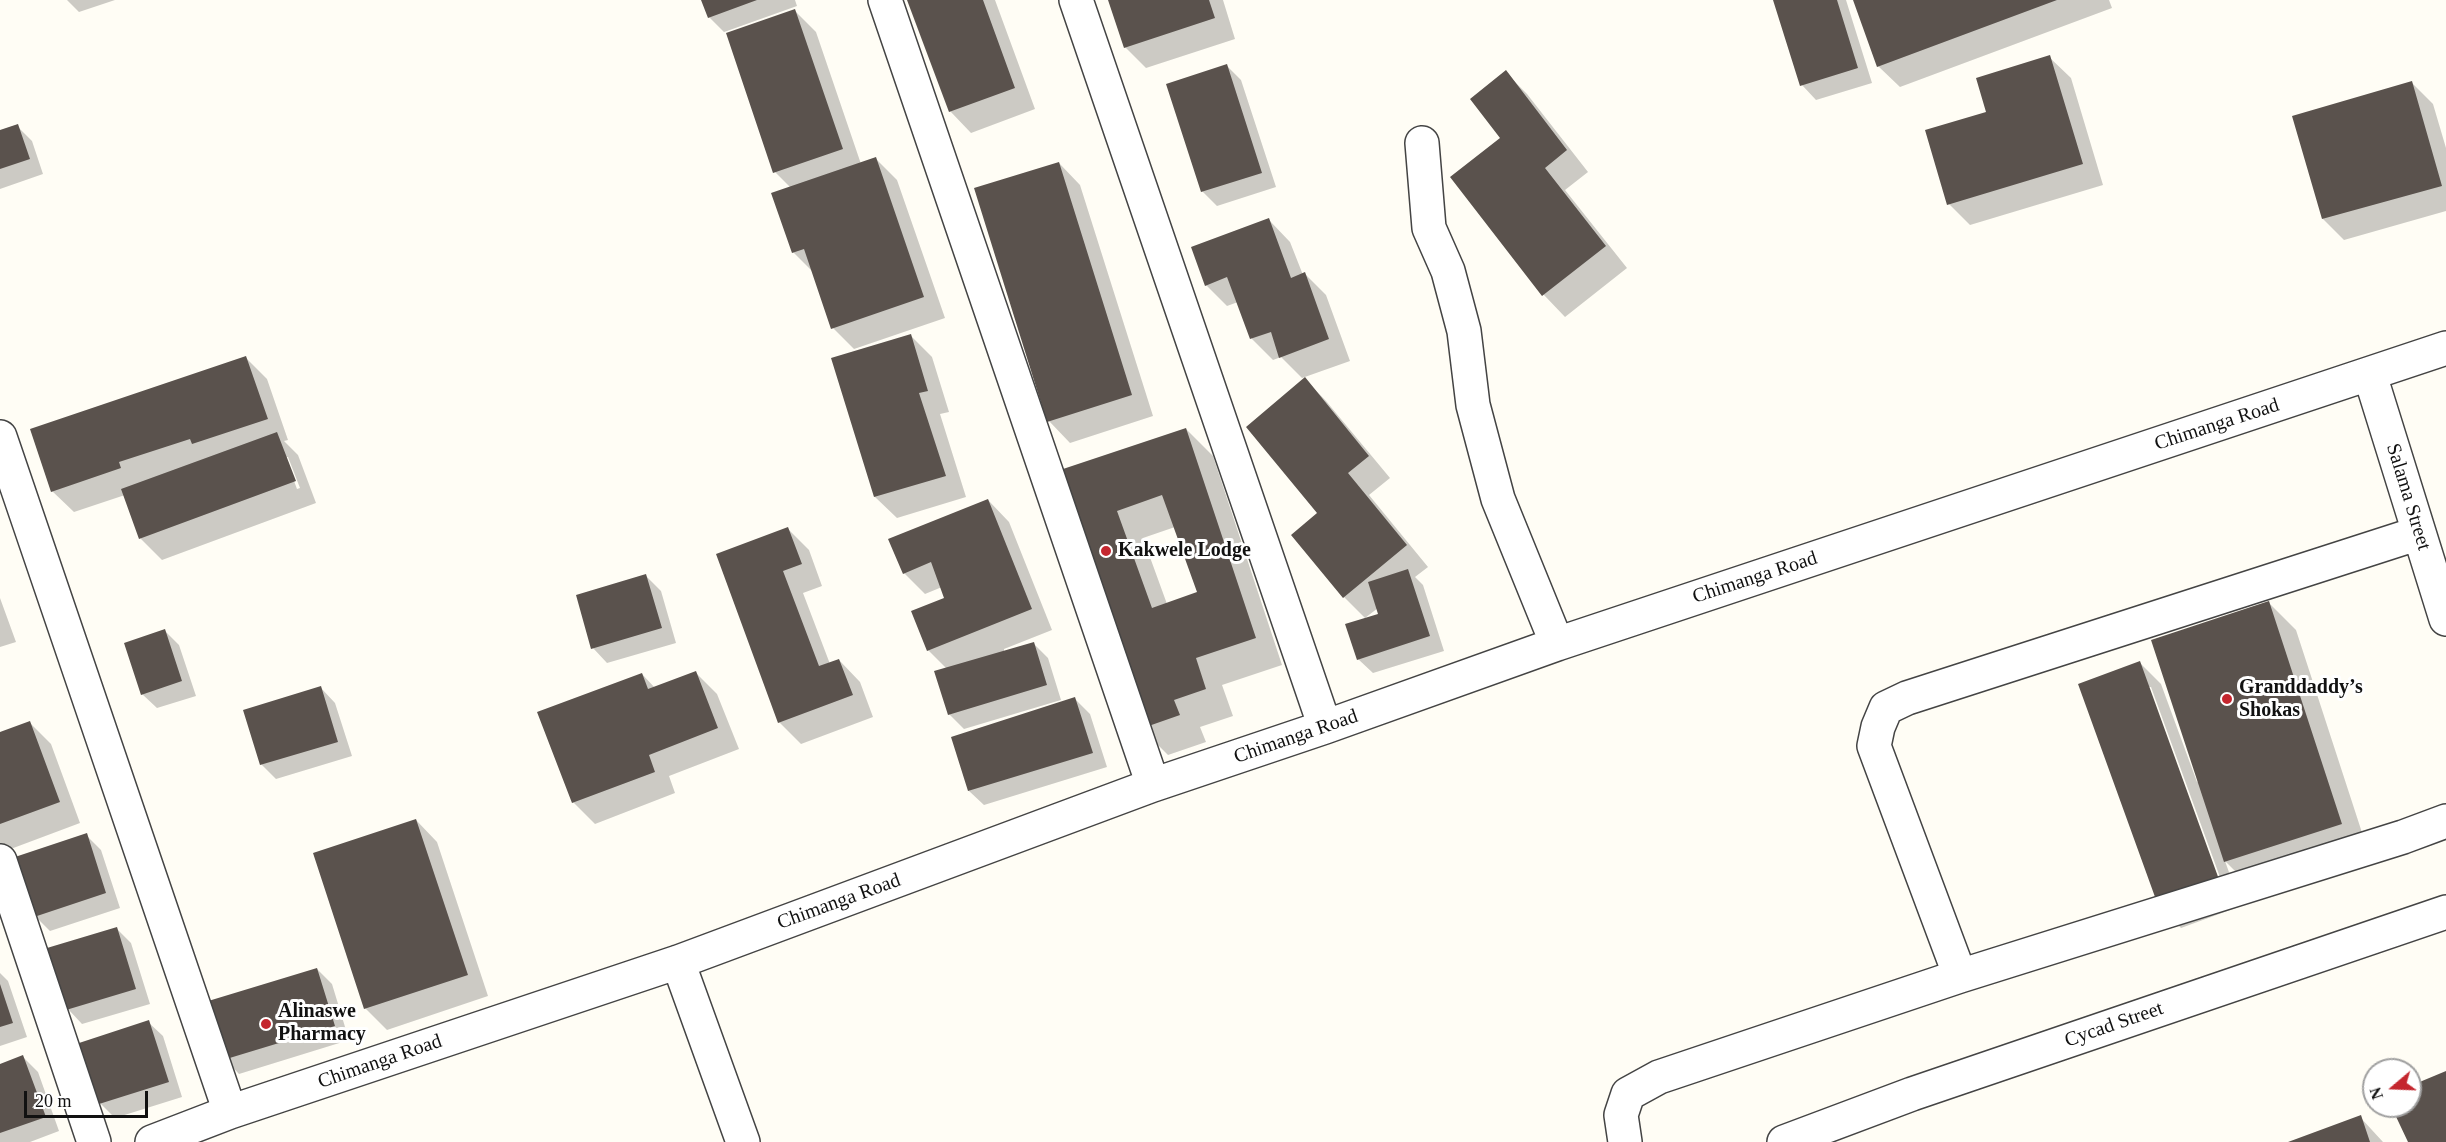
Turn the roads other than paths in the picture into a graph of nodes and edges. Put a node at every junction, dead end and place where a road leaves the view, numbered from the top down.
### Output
1 (885, 0) edge
2 (1076, 0) edge
3 (1422, 142) dead end
4 (2446, 348) edge
5 (2370, 375) junction
6 (0, 437) edge
7 (2419, 532) junction
8 (2446, 619) edge
9 (1557, 644) junction
10 (1325, 728) junction
11 (1153, 785) junction
12 (2446, 822) edge
13 (0, 861) edge
14 (2446, 912) edge
15 (678, 962) junction
16 (1960, 975) junction
17 (230, 1112) junction
18 (94, 1142) edge
19 (152, 1142) edge
20 (743, 1142) edge
21 (1625, 1142) edge
22 (1784, 1142) edge

1 - 11 street
2 - 10 street
3 - 9 street
4 - 5 street, Chimanga Road
5 - 7 street, Salama Street
5 - 9 street, Chimanga Road
6 - 17 street
7 - 8 street, Salama Street
7 - 16 street
9 - 10 street, Chimanga Road
10 - 11 street, Chimanga Road
11 - 15 street, Chimanga Road
12 - 16 street
13 - 18 street
14 - 22 street, Cycad Street
15 - 17 street, Chimanga Road
15 - 20 street
16 - 21 street
17 - 19 street, Chimanga Road

